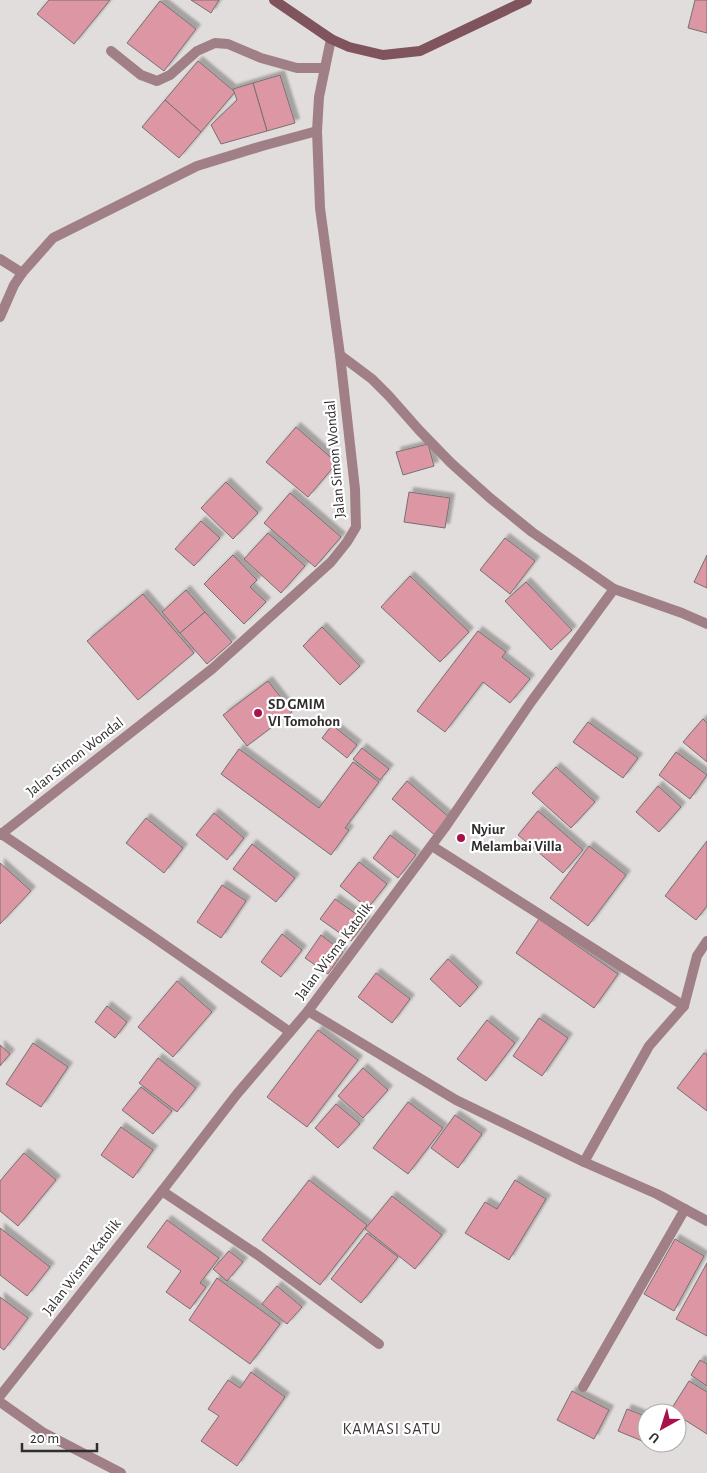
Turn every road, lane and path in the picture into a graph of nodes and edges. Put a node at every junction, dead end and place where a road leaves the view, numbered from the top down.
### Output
1 (527, 0) edge
2 (277, 1) edge
3 (331, 39) junction
4 (111, 51) dead end
5 (325, 68) junction
6 (317, 131) junction
7 (0, 259) edge
8 (22, 273) junction
9 (0, 317) edge
10 (340, 355) junction
11 (614, 589) junction
12 (707, 624) edge
13 (0, 834) edge
14 (432, 846) junction
15 (707, 941) edge
16 (684, 1006) junction
17 (308, 1011) junction
18 (290, 1032) junction
19 (584, 1162) junction
20 (162, 1190) junction
21 (685, 1209) junction
22 (707, 1222) edge
23 (379, 1344) dead end
24 (583, 1387) dead end
25 (0, 1396) edge
26 (0, 1402) edge
27 (103, 1469) edge
28 (121, 1473) edge

1 - 3 main road
2 - 3 main road
3 - 5 street, Jalan Simon Wondal
4 - 5 street
5 - 6 street, Jalan Simon Wondal
6 - 8 street
6 - 10 street, Jalan Simon Wondal
7 - 8 street
8 - 9 street
10 - 11 street
10 - 13 street, Jalan Simon Wondal
11 - 12 street
11 - 14 street, Jalan Wisma Katolik
13 - 18 street
14 - 16 street
14 - 17 street, Jalan Wisma Katolik
15 - 16 street
16 - 19 street
17 - 18 street, Jalan Wisma Katolik
17 - 19 street
18 - 20 street, Jalan Wisma Katolik
19 - 21 street
20 - 23 street
20 - 25 street, Jalan Wisma Katolik
21 - 22 street
21 - 24 street
26 - 27 street
27 - 28 street

